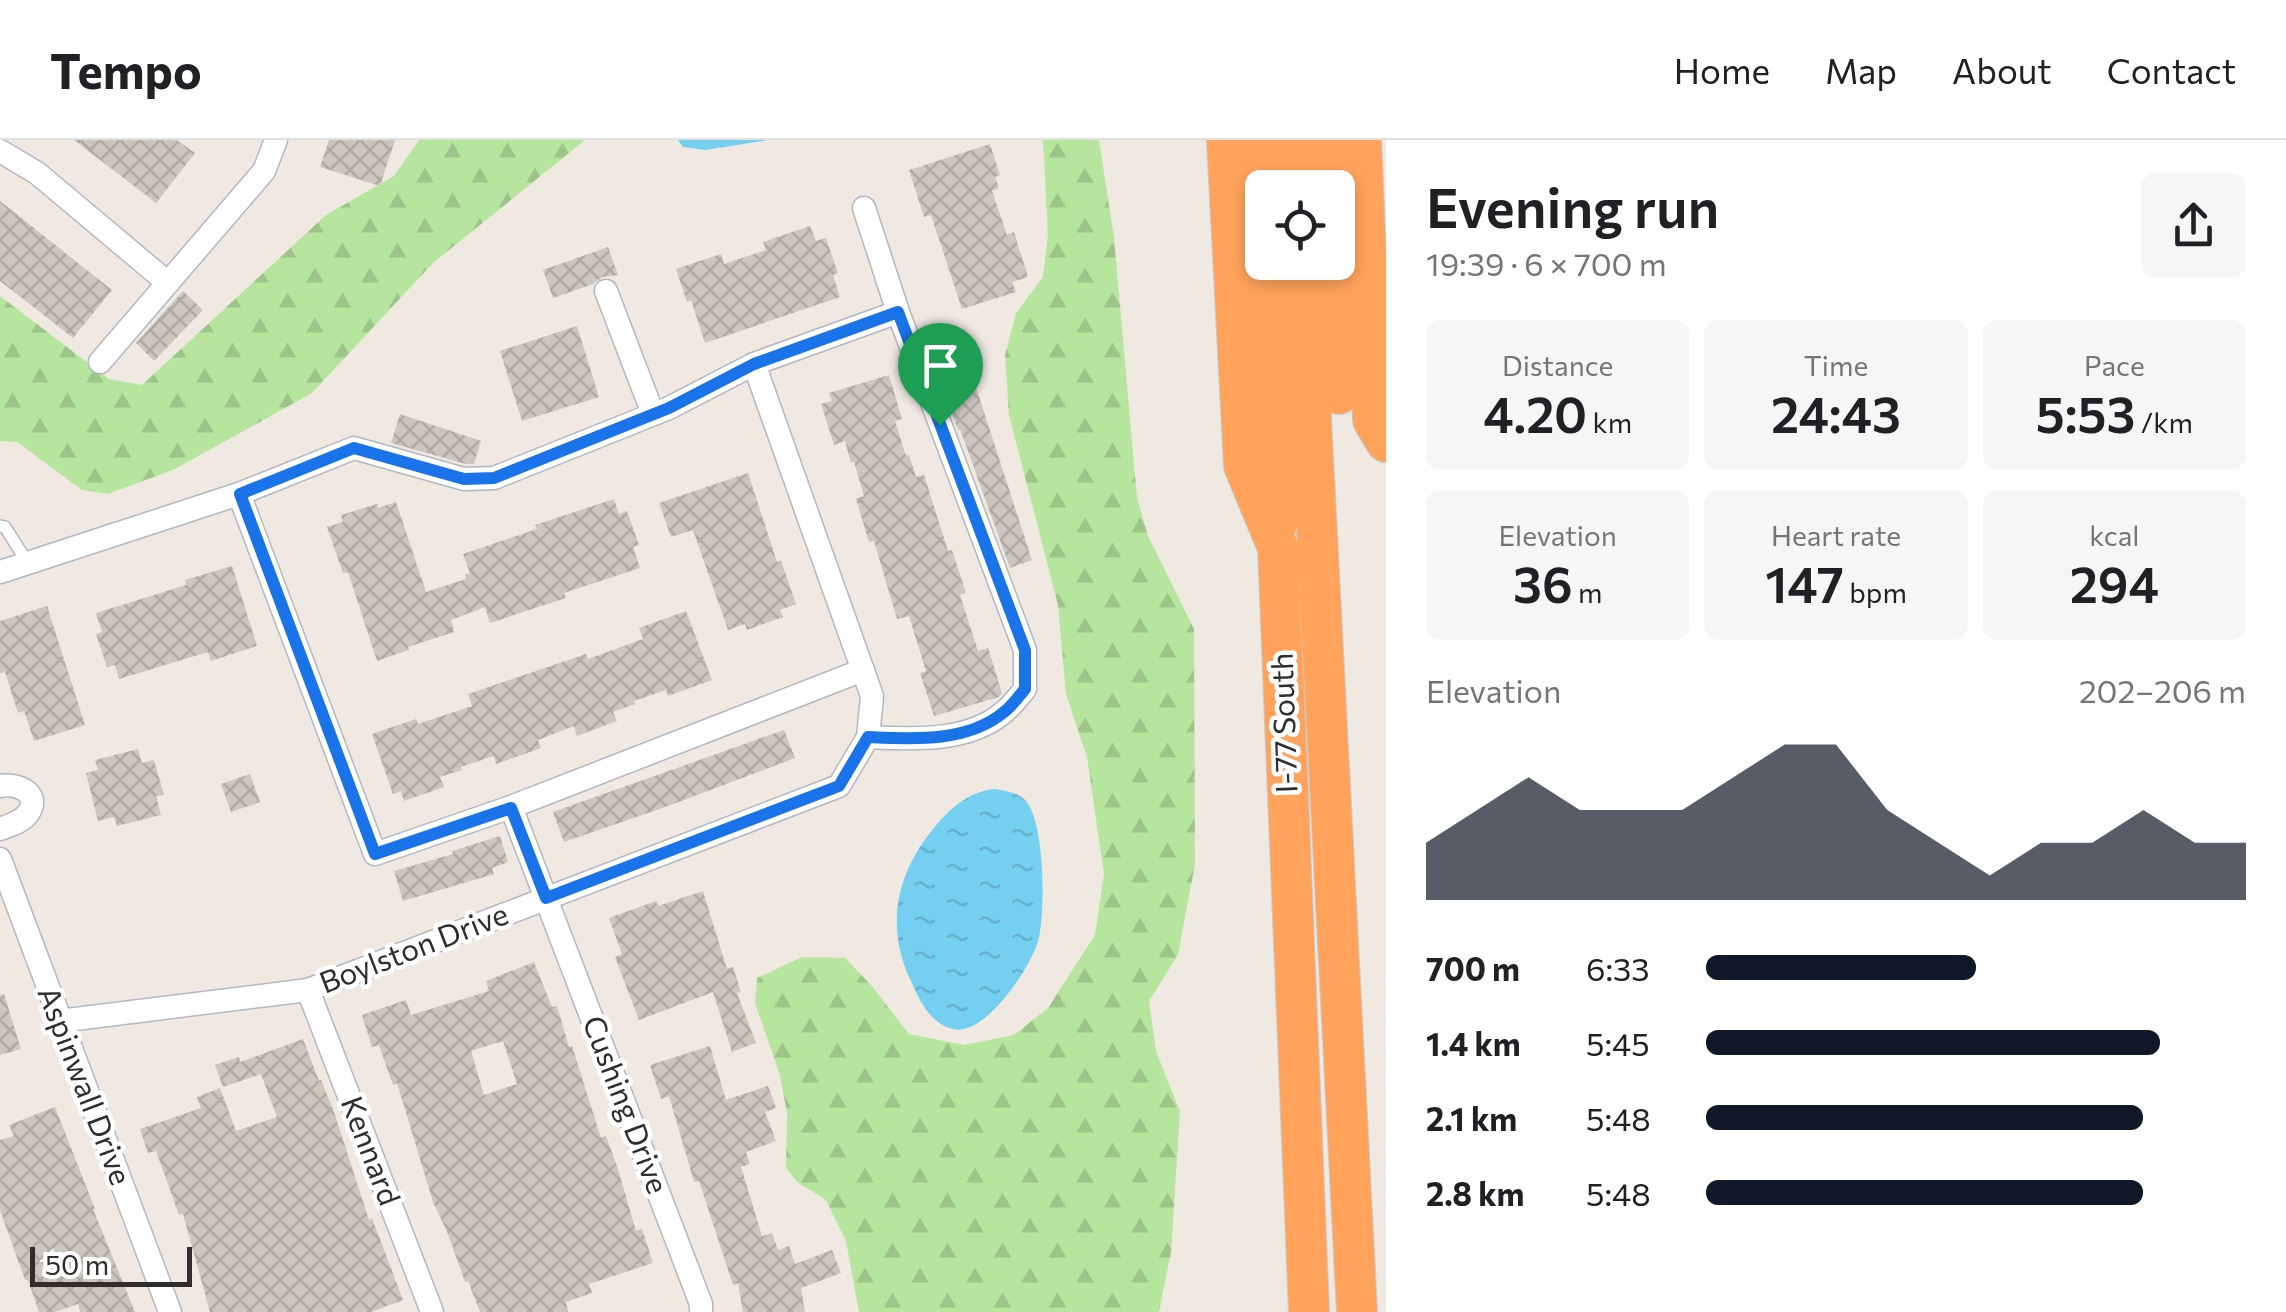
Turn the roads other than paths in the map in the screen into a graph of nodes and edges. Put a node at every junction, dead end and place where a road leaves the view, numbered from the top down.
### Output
1 (276, 140) edge
2 (1227, 140) edge
3 (1266, 140) edge
4 (1293, 140) edge
5 (1327, 140) edge
6 (1361, 140) edge
7 (0, 151) edge
8 (1267, 170) edge
9 (1296, 170) edge
10 (1328, 170) edge
11 (864, 208) dead end
12 (1270, 280) edge
13 (1304, 280) edge
14 (1334, 280) edge
15 (168, 283) junction
16 (606, 292) dead end
17 (898, 312) junction
18 (100, 362) dead end
19 (754, 364) junction
20 (653, 414) junction
21 (1386, 442) edge
22 (240, 494) junction
23 (0, 526) edge
24 (1278, 548) junction
25 (27, 562) junction
26 (0, 572) edge
27 (862, 670) junction
28 (868, 737) junction
29 (0, 786) edge
30 (511, 808) junction
31 (0, 829) edge
32 (0, 859) edge
33 (546, 898) junction
34 (308, 990) junction
35 (59, 1021) junction
36 (170, 1312) edge
37 (432, 1312) edge
38 (701, 1312) edge
39 (1309, 1312) edge
40 (1357, 1312) edge
41 (1383, 1312) edge

1 - 15 street
2 - 24 highway, I-77 South
3 - 8 highway
4 - 9 highway
5 - 10 highway
6 - 21 highway
7 - 15 street
11 - 17 street
12 - 24 highway
13 - 40 highway
14 - 41 highway
15 - 18 street
16 - 20 street
17 - 19 street
17 - 28 street
19 - 20 street
19 - 27 street, Boylston Drive
20 - 22 street
22 - 25 street
22 - 30 street
23 - 25 lane
24 - 39 highway, I-77 South
25 - 26 street
27 - 28 street, Boylston Drive
27 - 30 street
28 - 33 street, Boylston Drive
29 - 31 street
30 - 33 street, Cushing Drive
32 - 35 street, Aspinwall Drive
33 - 34 street, Boylston Drive
33 - 38 street, Cushing Drive
34 - 35 street, Boylston Drive
34 - 37 street, Kennard
35 - 36 street, Aspinwall Drive

